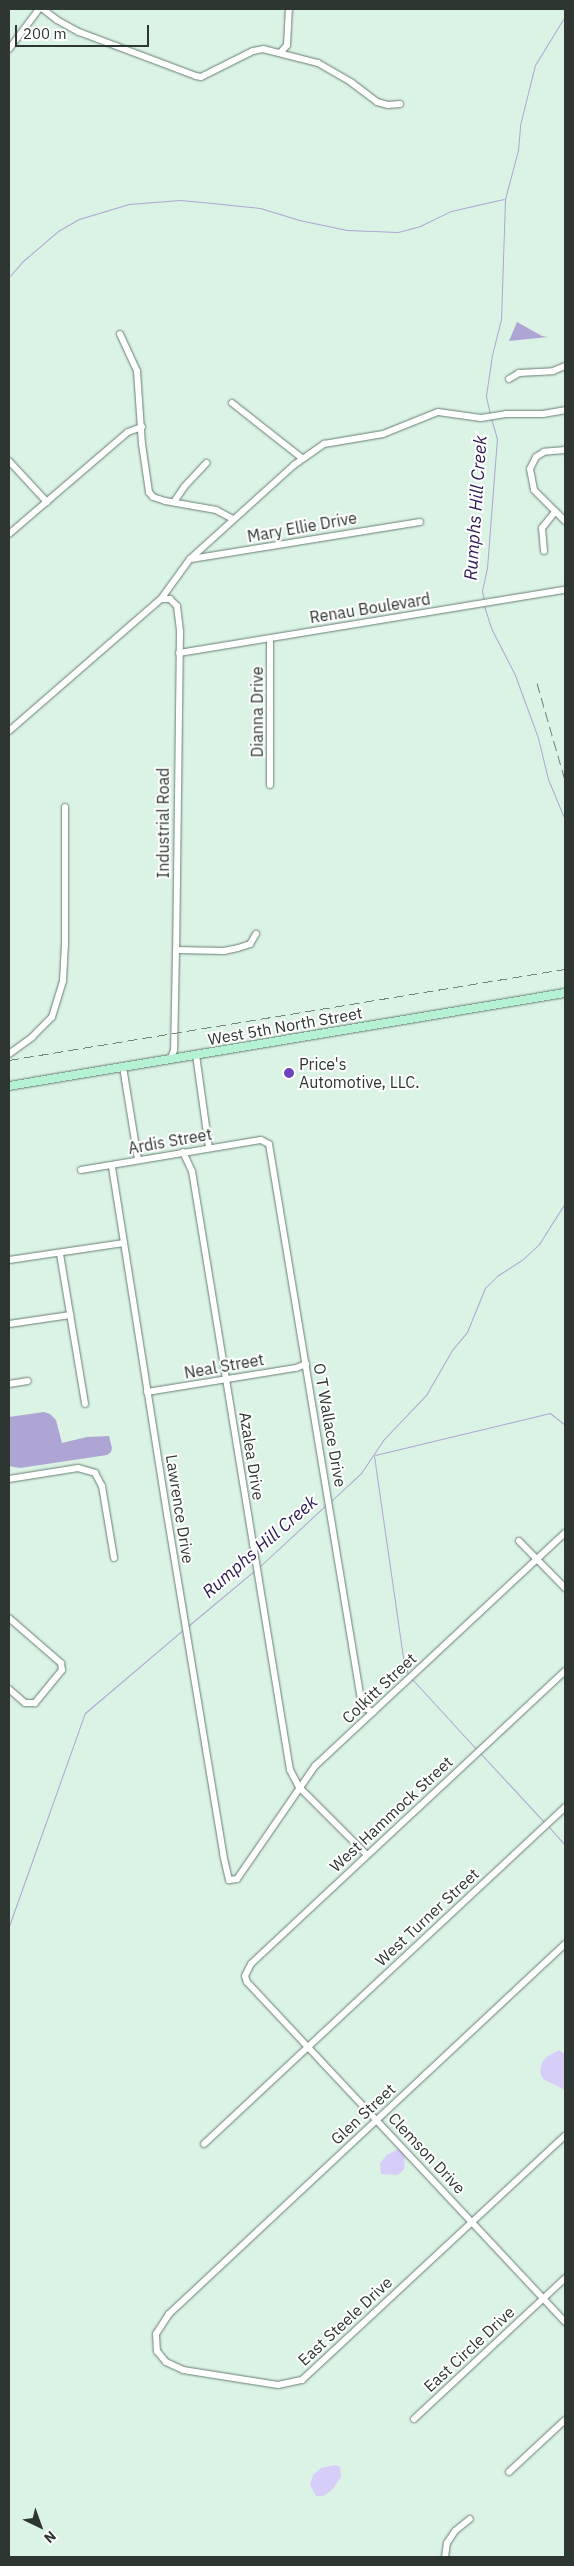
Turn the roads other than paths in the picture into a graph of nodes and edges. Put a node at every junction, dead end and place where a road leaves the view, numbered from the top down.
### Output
1 (39, 9) edge
2 (43, 9) edge
3 (289, 9) edge
4 (9, 49) edge
5 (281, 52) junction
6 (400, 104) dead end
7 (120, 334) dead end
8 (565, 366) edge
9 (509, 379) dead end
10 (232, 403) dead end
11 (565, 410) edge
12 (142, 427) junction
13 (565, 450) edge
14 (302, 458) junction
15 (9, 460) edge
16 (206, 463) dead end
17 (47, 502) junction
18 (174, 502) junction
19 (556, 512) junction
20 (233, 519) junction
21 (565, 521) edge
22 (420, 522) dead end
23 (9, 534) edge
24 (544, 551) dead end
25 (190, 559) junction
26 (565, 590) edge
27 (161, 599) junction
28 (270, 638) junction
29 (179, 653) junction
30 (9, 732) edge
31 (270, 785) dead end
32 (65, 807) dead end
33 (256, 934) dead end
34 (176, 950) junction
35 (565, 993) edge
36 (9, 1054) edge
37 (196, 1054) junction
38 (171, 1058) junction
39 (123, 1066) junction
40 (9, 1086) edge
41 (264, 1140) joint
42 (209, 1148) junction
43 (183, 1152) junction
44 (138, 1160) junction
45 (112, 1166) junction
46 (81, 1170) dead end
47 (124, 1243) junction
48 (58, 1254) junction
49 (9, 1260) edge
50 (70, 1315) junction
51 (9, 1324) edge
52 (306, 1364) junction
53 (226, 1379) junction
54 (28, 1381) dead end
55 (9, 1384) edge
56 (147, 1392) junction
57 (85, 1404) dead end
58 (9, 1479) edge
59 (565, 1533) edge
60 (518, 1541) dead end
61 (114, 1558) dead end
62 (538, 1560) junction
63 (565, 1588) edge
64 (9, 1618) edge
65 (565, 1671) edge
66 (9, 1690) edge
67 (373, 1712) junction
68 (299, 1787) junction
69 (565, 1807) edge
70 (367, 1855) junction
71 (234, 1881) joint
72 (565, 1944) edge
73 (247, 1982) joint
74 (308, 2047) junction
75 (376, 2120) junction
76 (565, 2136) edge
77 (204, 2144) dead end
78 (472, 2222) junction
79 (565, 2278) edge
80 (543, 2299) junction
81 (179, 2304) joint
82 (565, 2322) edge
83 (414, 2419) dead end
84 (565, 2420) edge
85 (509, 2472) dead end
86 (470, 2519) dead end
87 (444, 2557) edge

1 - 4 street
2 - 5 street
3 - 5 street
5 - 6 street
7 - 12 street
8 - 9 street
10 - 14 street
11 - 14 street
12 - 17 street
12 - 18 street
13 - 19 street
14 - 20 street
15 - 17 street
16 - 18 street
17 - 23 street
18 - 20 street
19 - 21 street
19 - 24 street
20 - 25 street
22 - 25 street, Mary Ellie Drive
25 - 27 street
26 - 28 street, Renau Boulevard
27 - 29 street, Industrial Road
27 - 30 street
28 - 29 street, Renau Boulevard
28 - 31 street, Dianna Drive
29 - 34 street, Industrial Road
32 - 36 street
33 - 34 street
34 - 38 street, Industrial Road
35 - 37 main road, West 5th North Street
37 - 38 main road, West 5th North Street
37 - 42 street
38 - 39 main road, West 5th North Street
39 - 40 main road, West 5th North Street
39 - 44 street
41 - 42 street, Ardis Street
41 - 52 street, O T Wallace Drive
42 - 43 street, Ardis Street
43 - 44 street, Ardis Street
43 - 53 street, Azalea Drive
44 - 45 street, Ardis Street
45 - 46 street, Ardis Street
45 - 47 street, Lawrence Drive
47 - 48 street
47 - 56 street, Lawrence Drive
48 - 49 street
48 - 50 street
50 - 51 street
50 - 57 street
52 - 53 street, Neal Street
52 - 67 street, O T Wallace Drive
53 - 56 street, Neal Street
53 - 68 street, Azalea Drive
54 - 55 street
56 - 71 street, Lawrence Drive
58 - 61 street
59 - 62 street, Colkitt Street
60 - 62 street
62 - 63 street
62 - 67 street, Colkitt Street
64 - 66 street
65 - 70 street, West Hammock Street
67 - 68 street, Colkitt Street
68 - 70 street, Azalea Drive
68 - 71 street, Colkitt Street
69 - 74 street, West Turner Street
70 - 73 street, West Hammock Street
72 - 75 street, Glen Street
73 - 74 street, Clemson Drive
74 - 75 street, Clemson Drive
74 - 77 street, West Turner Street
75 - 78 street, Clemson Drive
75 - 81 street, Glen Street
76 - 78 street, East Steele Drive
78 - 80 street, Clemson Drive
78 - 81 street, East Steele Drive
79 - 80 street, East Circle Drive
80 - 82 street, Clemson Drive
80 - 83 street, East Circle Drive
84 - 85 street
86 - 87 street

